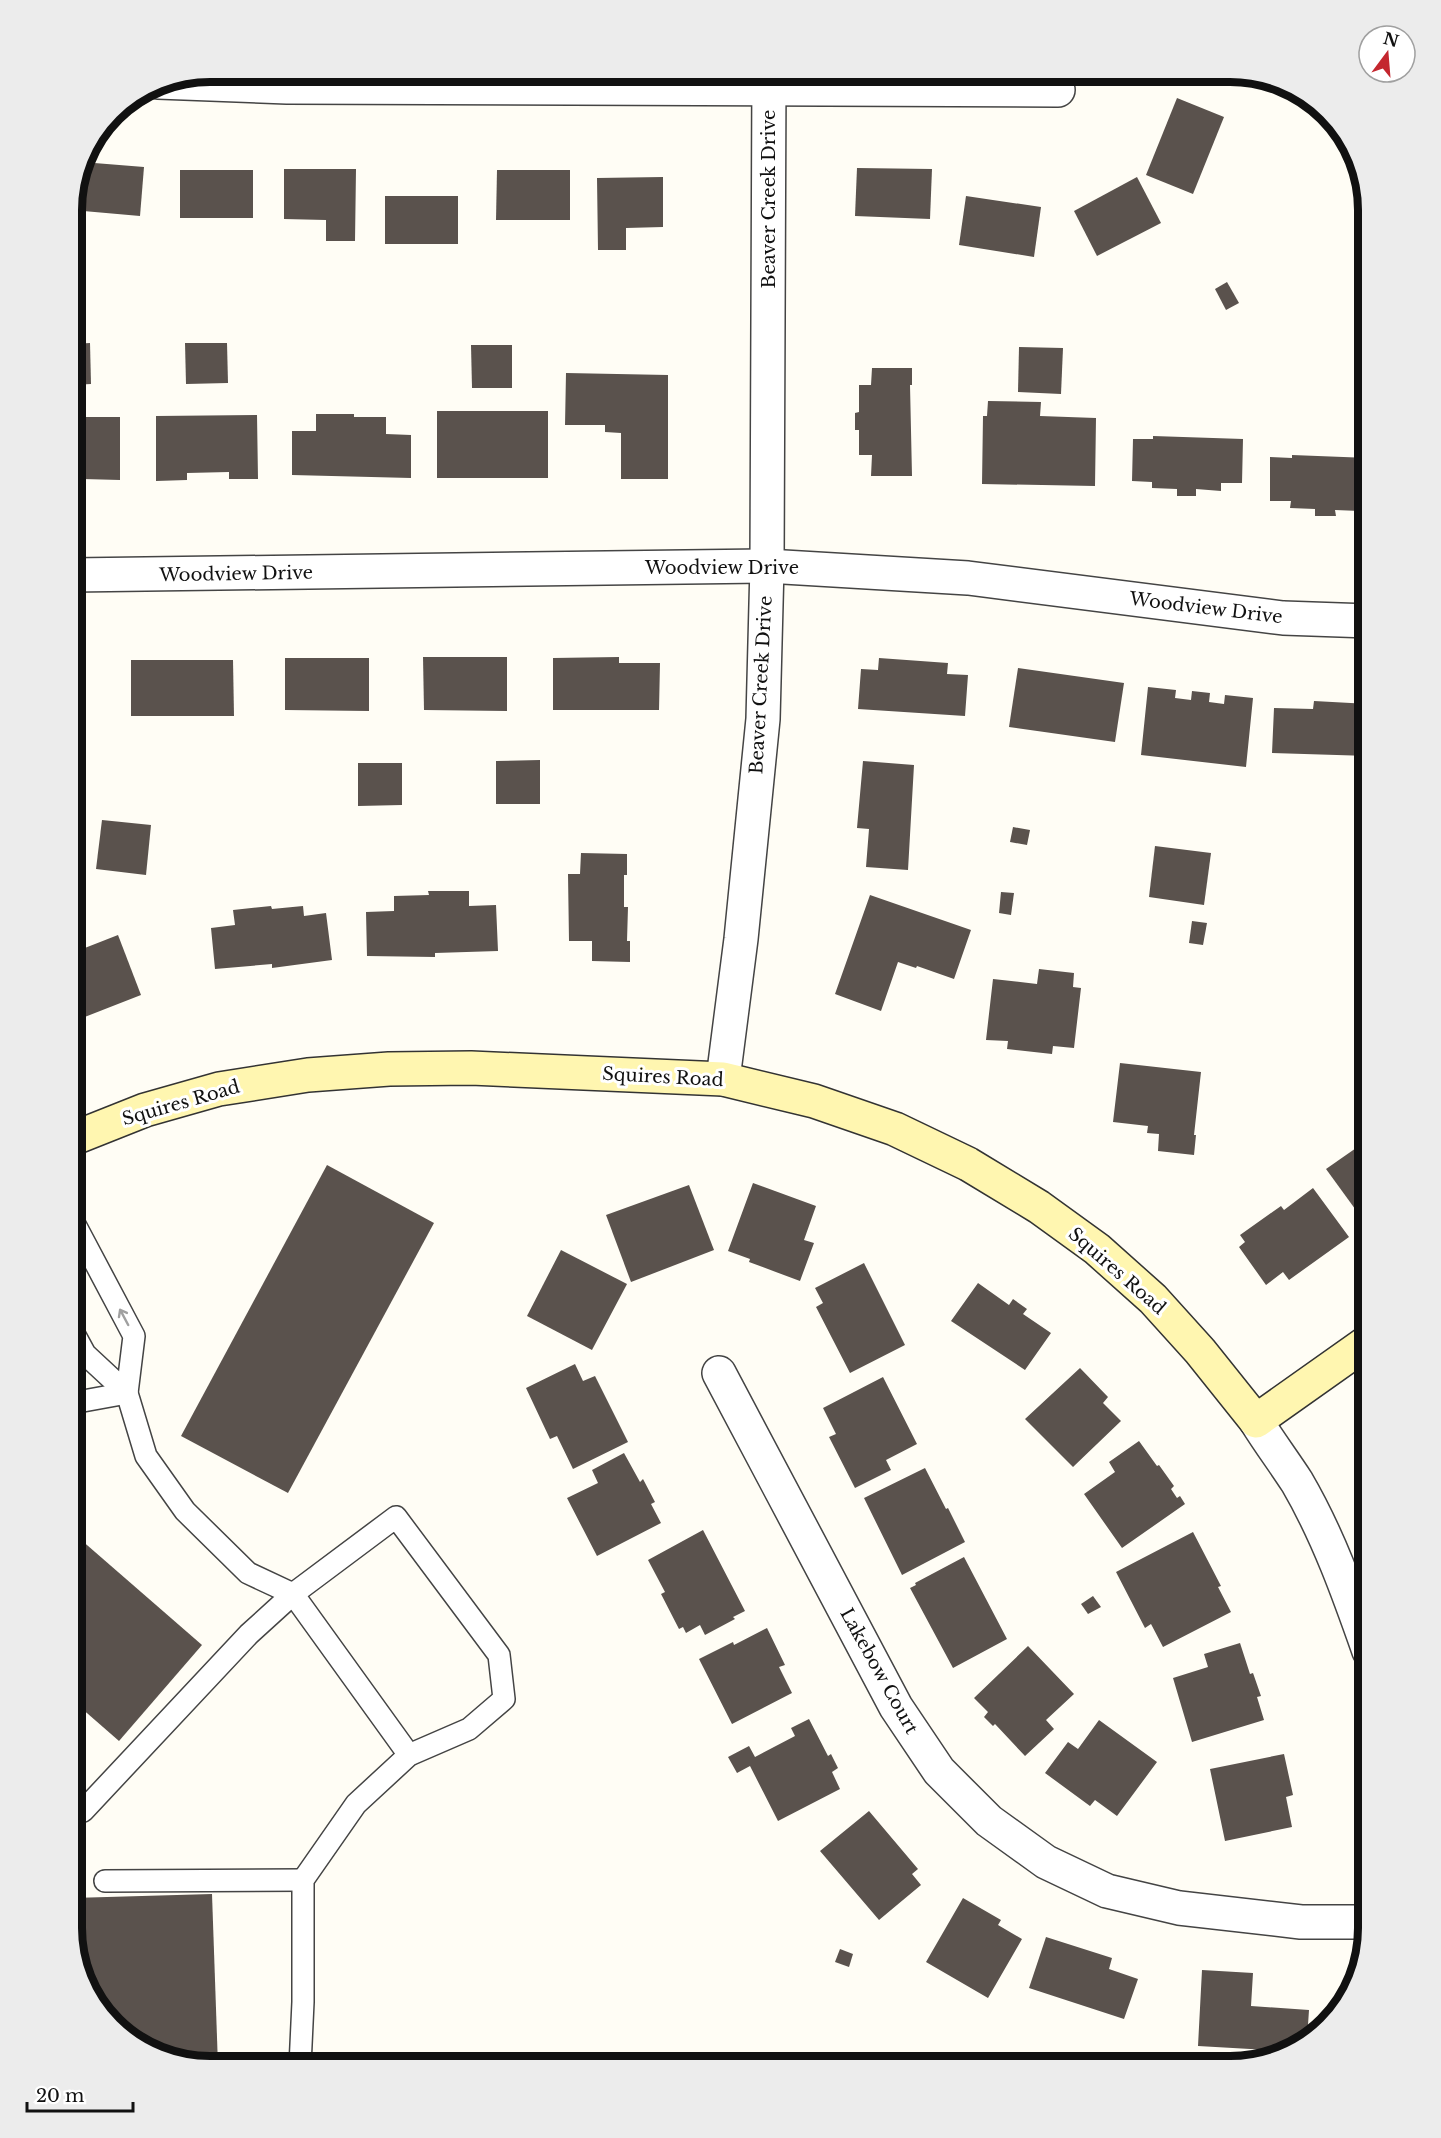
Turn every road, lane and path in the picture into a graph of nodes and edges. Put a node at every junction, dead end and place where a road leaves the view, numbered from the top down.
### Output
1 (654, 82) edge
2 (769, 83) edge
3 (820, 83) edge
4 (197, 84) edge
5 (1058, 90) dead end
6 (767, 566) junction
7 (83, 575) edge
8 (1358, 621) edge
9 (723, 1079) junction
10 (82, 1134) edge
11 (82, 1238) edge
12 (82, 1349) edge
13 (1358, 1349) edge
14 (719, 1373) dead end
15 (127, 1393) junction
16 (82, 1401) edge
17 (1256, 1421) junction
18 (293, 1594) junction
19 (1358, 1620) edge
20 (409, 1755) junction
21 (83, 1811) dead end
22 (303, 1880) junction
23 (105, 1881) dead end
24 (1358, 1922) edge
25 (301, 2055) edge

1 - 4 street
2 - 6 street, Beaver Creek Drive
3 - 5 street
6 - 7 street, Woodview Drive
6 - 8 street, Woodview Drive
6 - 9 street, Beaver Creek Drive
9 - 10 street, Squires Road
9 - 17 street, Squires Road
15 -> 11 lane
12 - 15 lane
13 - 17 street
14 - 24 street, Lakebow Court
15 - 16 lane
15 - 18 lane
17 - 19 street, Squires Road
18 - 20 lane
18 - 20 lane
18 - 21 lane
20 - 22 lane
22 - 23 lane
22 - 25 lane

